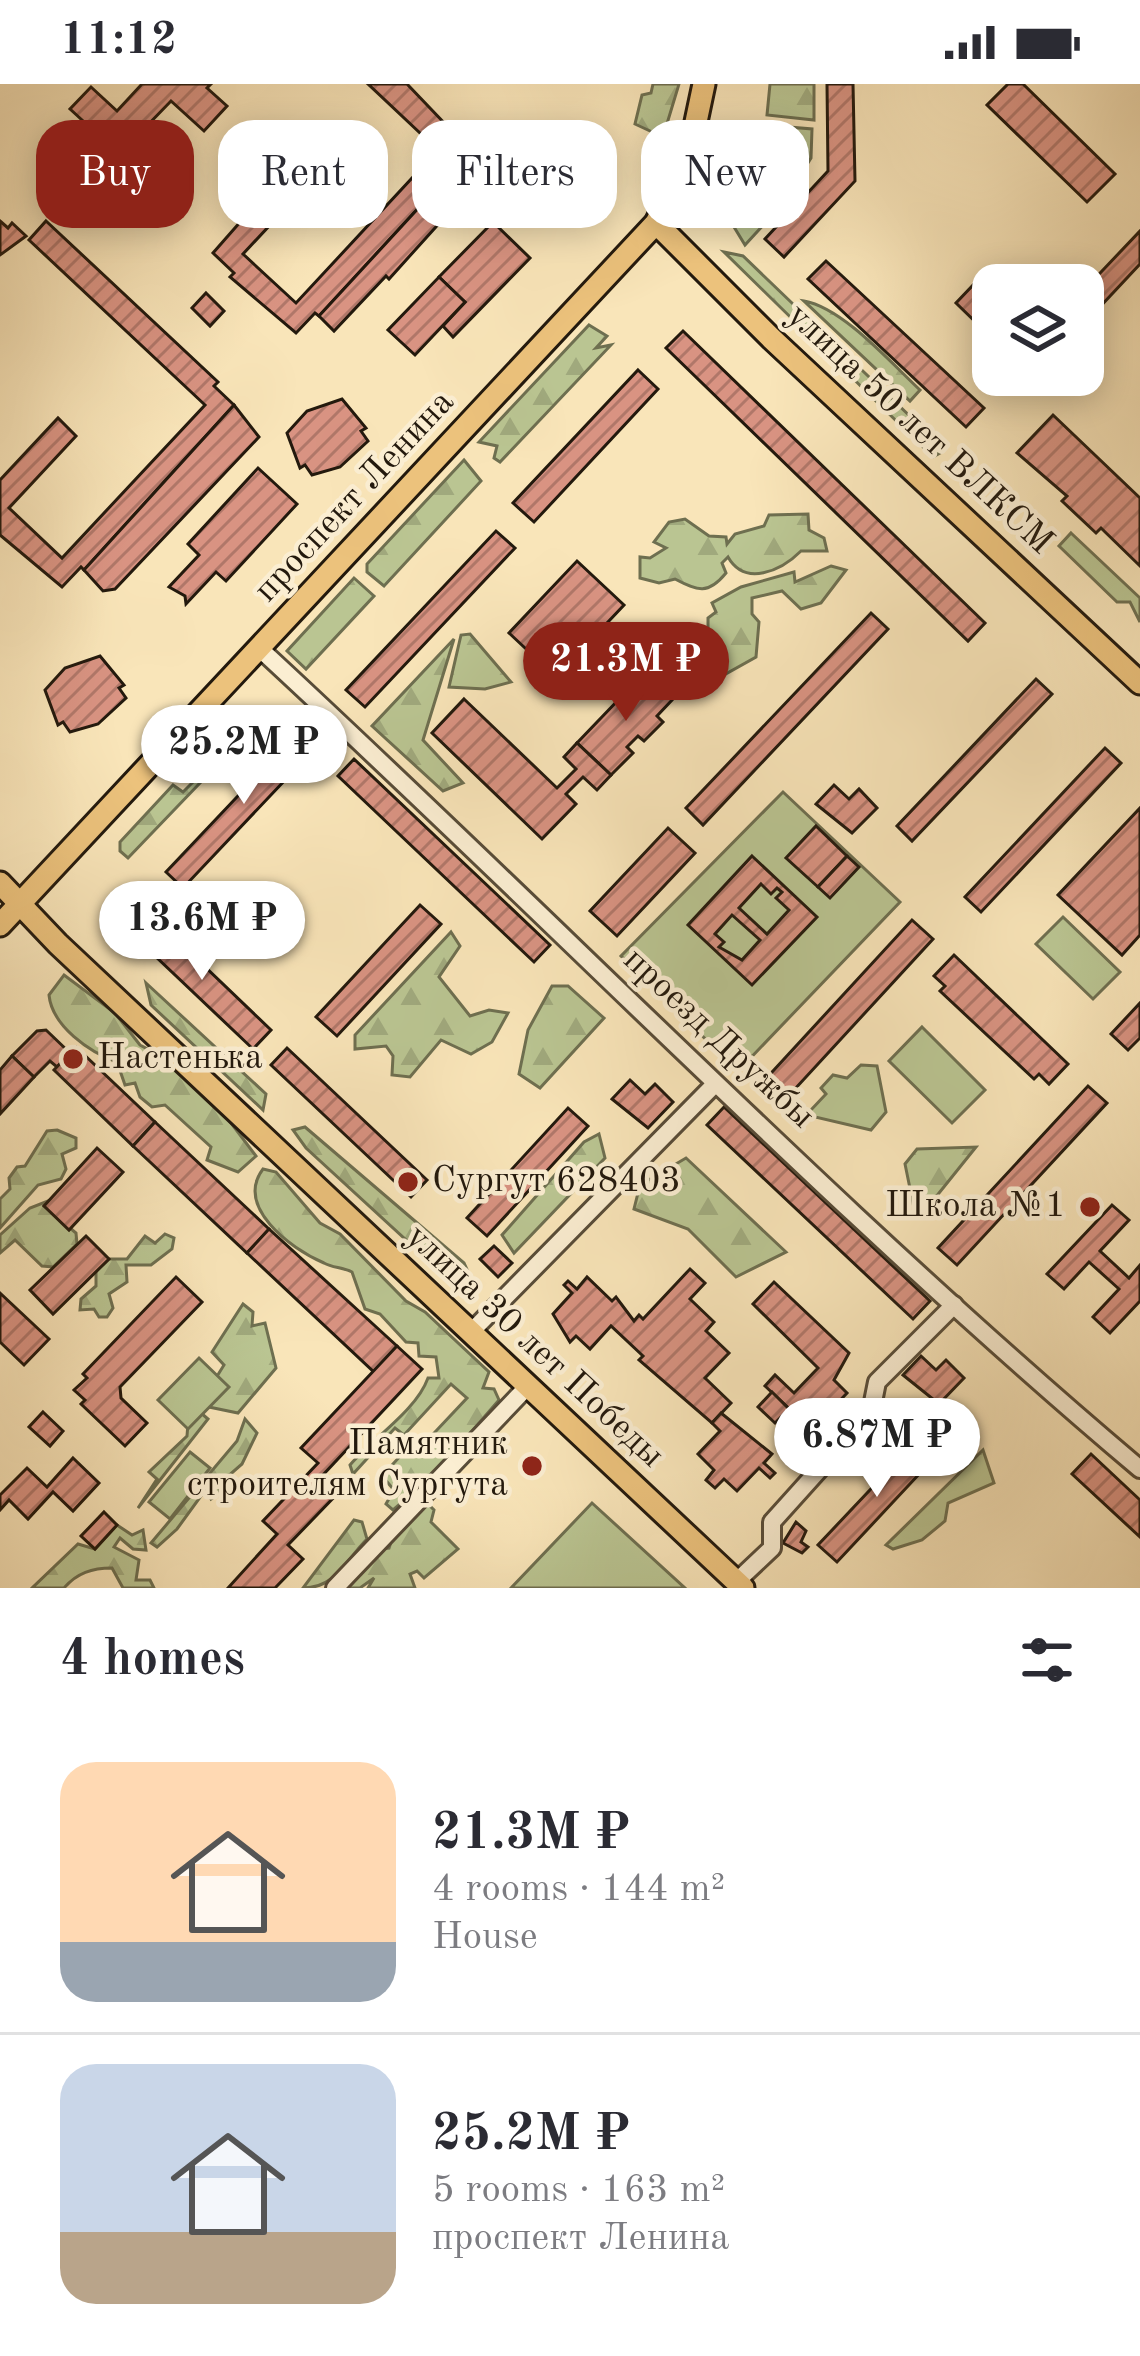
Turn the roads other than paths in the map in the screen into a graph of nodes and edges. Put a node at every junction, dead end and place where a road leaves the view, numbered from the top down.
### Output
1 (704, 84) edge
2 (696, 120) edge
3 (651, 228) edge
4 (661, 228) edge
5 (259, 648) junction
6 (1140, 682) edge
7 (0, 883) edge
8 (20, 904) junction
9 (0, 925) edge
10 (716, 1084) junction
11 (953, 1305) junction
12 (471, 1332) junction
13 (528, 1386) junction
14 (1140, 1469) edge
15 (740, 1585) edge
16 (335, 1588) edge

1 - 2 main road, проспект Ленина
3 - 5 main road, проспект Ленина
4 - 6 main road, улица 50 лет ВЛКСМ
5 - 8 main road, проспект Ленина
5 - 10 street, проезд Дружбы
7 - 8 main road, улица 30 лет Победы
8 - 9 main road, проспект Ленина
8 - 12 main road, улица 30 лет Победы
10 - 11 street, проезд Дружбы
10 - 12 street
11 - 14 street, проезд Дружбы
11 - 15 street
12 - 13 main road, улица 30 лет Победы
13 - 15 main road, улица 30 лет Победы
13 - 16 street

